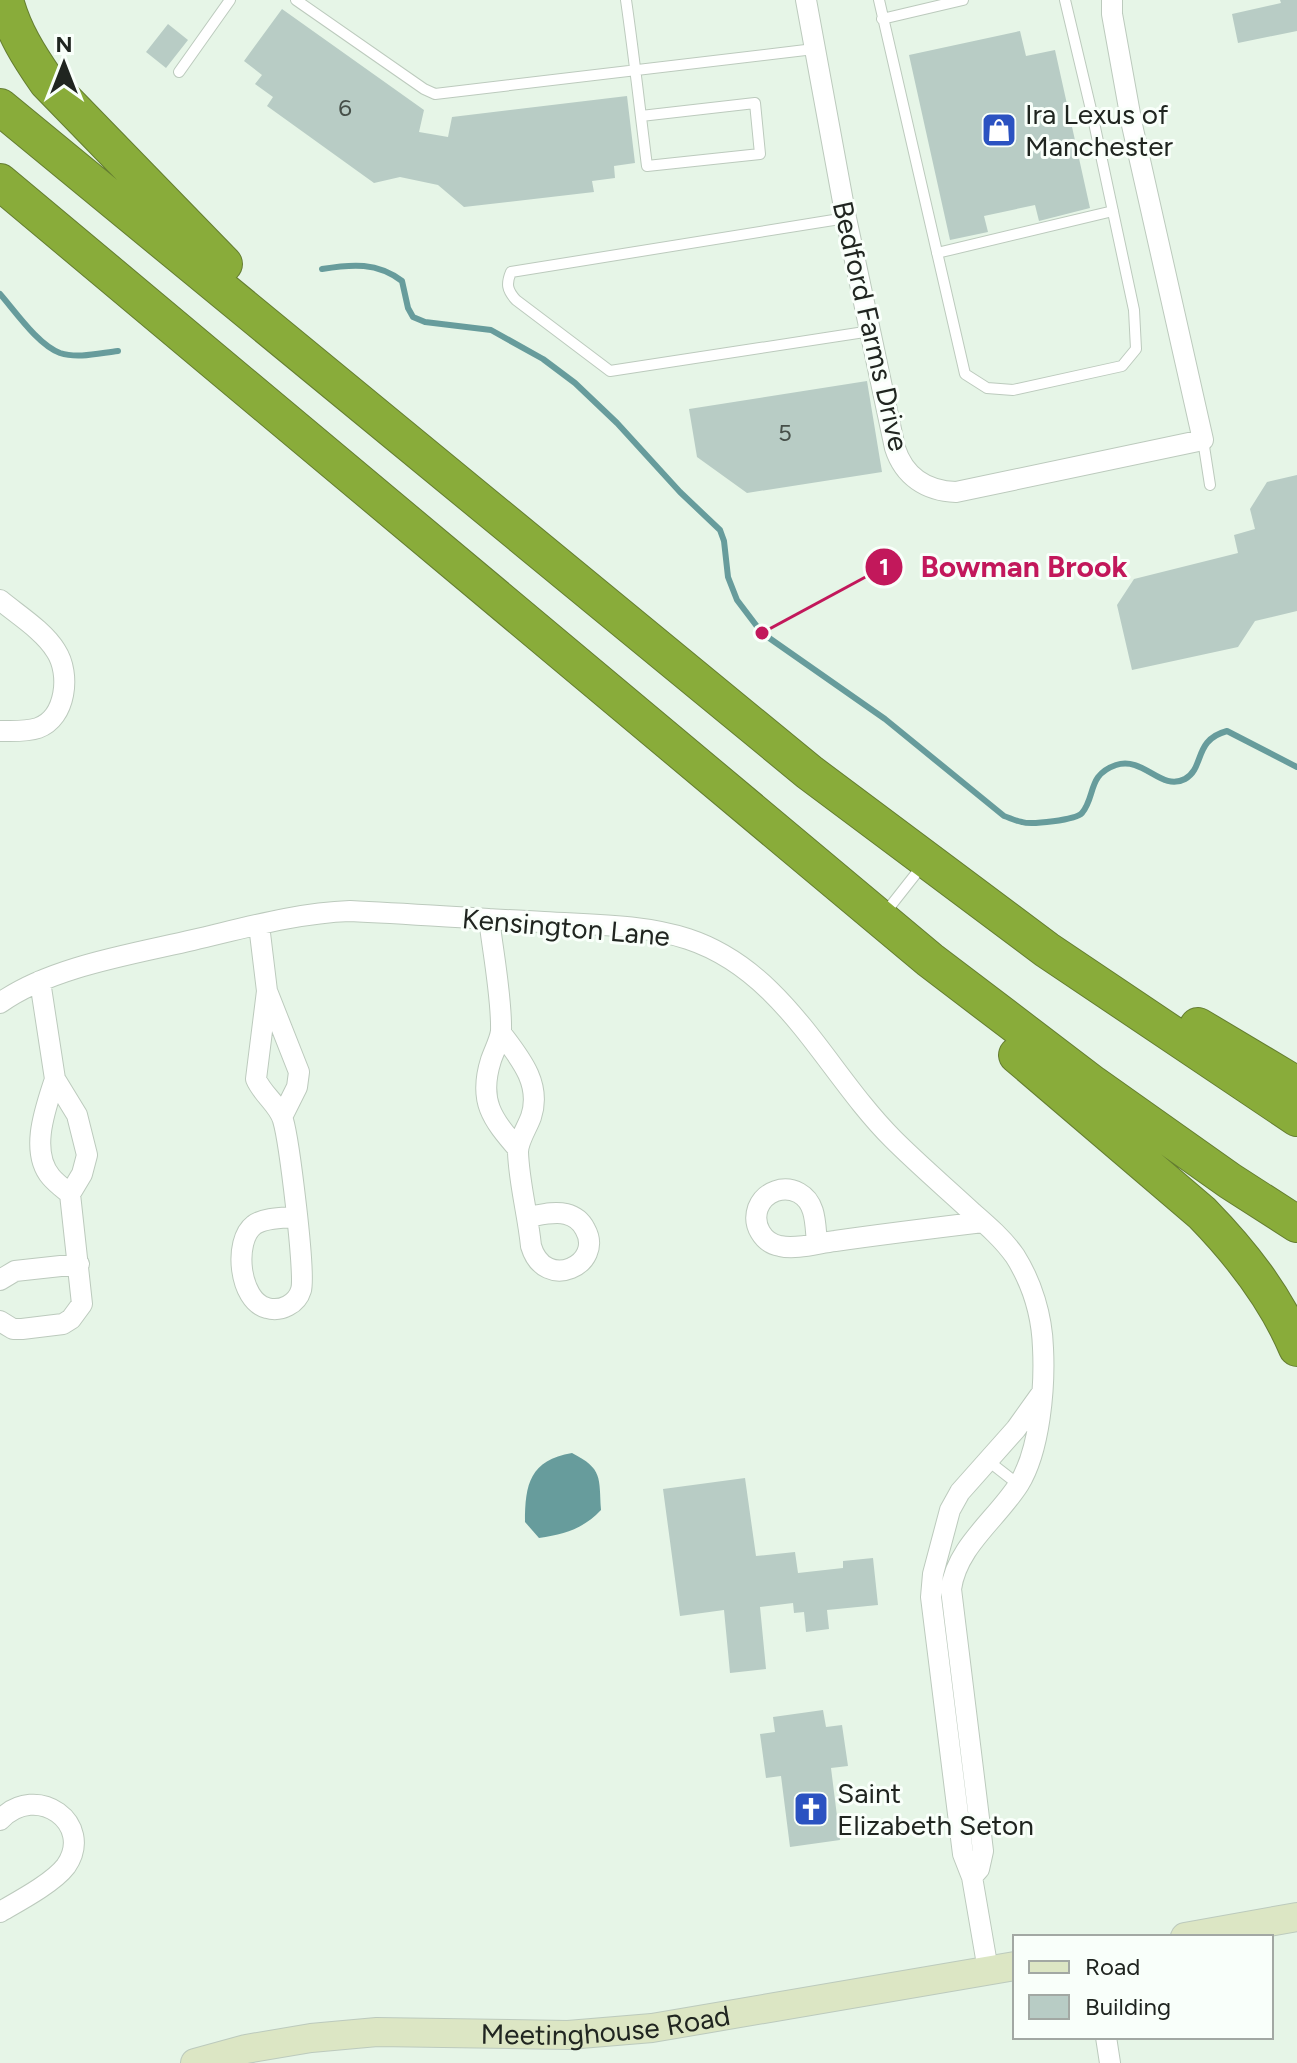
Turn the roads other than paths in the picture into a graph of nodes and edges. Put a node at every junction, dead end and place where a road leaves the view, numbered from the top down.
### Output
1 (5, 0) edge
2 (230, 0) edge
3 (296, 0) edge
4 (626, 0) edge
5 (806, 0) edge
6 (879, 0) edge
7 (963, 0) edge
8 (1065, 0) edge
9 (1112, 0) edge
10 (882, 19) junction
11 (814, 49) junction
12 (637, 71) junction
13 (179, 72) dead end
14 (0, 107) edge
15 (641, 116) junction
16 (0, 182) edge
17 (1113, 211) junction
18 (846, 218) junction
19 (937, 253) junction
20 (871, 331) junction
21 (339, 383) junction
22 (1203, 440) junction
23 (1210, 485) dead end
24 (0, 600) edge
25 (0, 731) edge
26 (809, 772) junction
27 (926, 861) junction
28 (881, 918) junction
29 (489, 919) junction
30 (259, 925) junction
31 (930, 960) junction
32 (40, 981) junction
33 (267, 991) junction
34 (0, 1003) edge
35 (501, 1033) junction
36 (55, 1079) junction
37 (1297, 1085) edge
38 (282, 1117) junction
39 (1297, 1118) edge
40 (518, 1149) junction
41 (70, 1194) junction
42 (296, 1217) junction
43 (528, 1217) dead end
44 (983, 1222) junction
45 (1297, 1224) edge
46 (817, 1243) dead end
47 (79, 1264) junction
48 (0, 1280) edge
49 (0, 1321) edge
50 (1297, 1348) edge
51 (1042, 1393) junction
52 (987, 1460) junction
53 (1019, 1485) junction
54 (947, 1650) junction
55 (0, 1820) edge
56 (0, 1912) edge
57 (1297, 1917) edge
58 (1196, 1935) edge
59 (1001, 1968) edge
60 (1106, 2039) edge
61 (195, 2063) edge
62 (1110, 2063) edge

1 - 21 highway
2 - 13 lane
3 - 12 lane
4 - 12 lane
5 - 11 street, Bedford Farms Drive
6 - 10 lane
7 - 10 lane
8 - 17 lane
9 - 22 street
10 - 19 lane
11 - 12 lane
11 - 18 street, Bedford Farms Drive
12 - 15 lane
14 - 21 highway
15 - 15 lane
16 - 28 highway
17 - 19 lane
17 - 19 lane
18 - 20 street, Bedford Farms Drive
18 - 20 lane
20 - 22 street, Bedford Farms Drive
21 - 26 highway
22 - 23 lane
24 - 25 street
26 - 27 highway
26 - 37 highway
27 - 28 lane
27 - 39 highway
28 - 31 highway
29 - 30 street, Kensington Lane
29 - 35 street
29 - 44 street, Kensington Lane
30 - 32 street, Kensington Lane
30 - 33 street
31 - 45 highway
31 - 50 highway
32 - 34 street, Kensington Lane
32 - 36 street
33 - 38 street
33 - 38 street
35 - 40 street
35 - 40 street
36 - 41 street
36 - 41 street
38 - 42 street
40 - 43 street
41 - 47 street
42 - 42 street
44 - 46 street
44 - 51 street, Kensington Lane
47 - 48 street
47 - 49 street
51 - 52 street, Kensington Lane
51 - 53 street, Kensington Lane
52 - 53 lane
52 - 54 street, Kensington Lane
53 - 54 street, Kensington Lane
54 - 59 street, Kensington Lane
55 - 56 street
57 - 58 street
59 - 61 street, Meetinghouse Road
60 - 62 street

